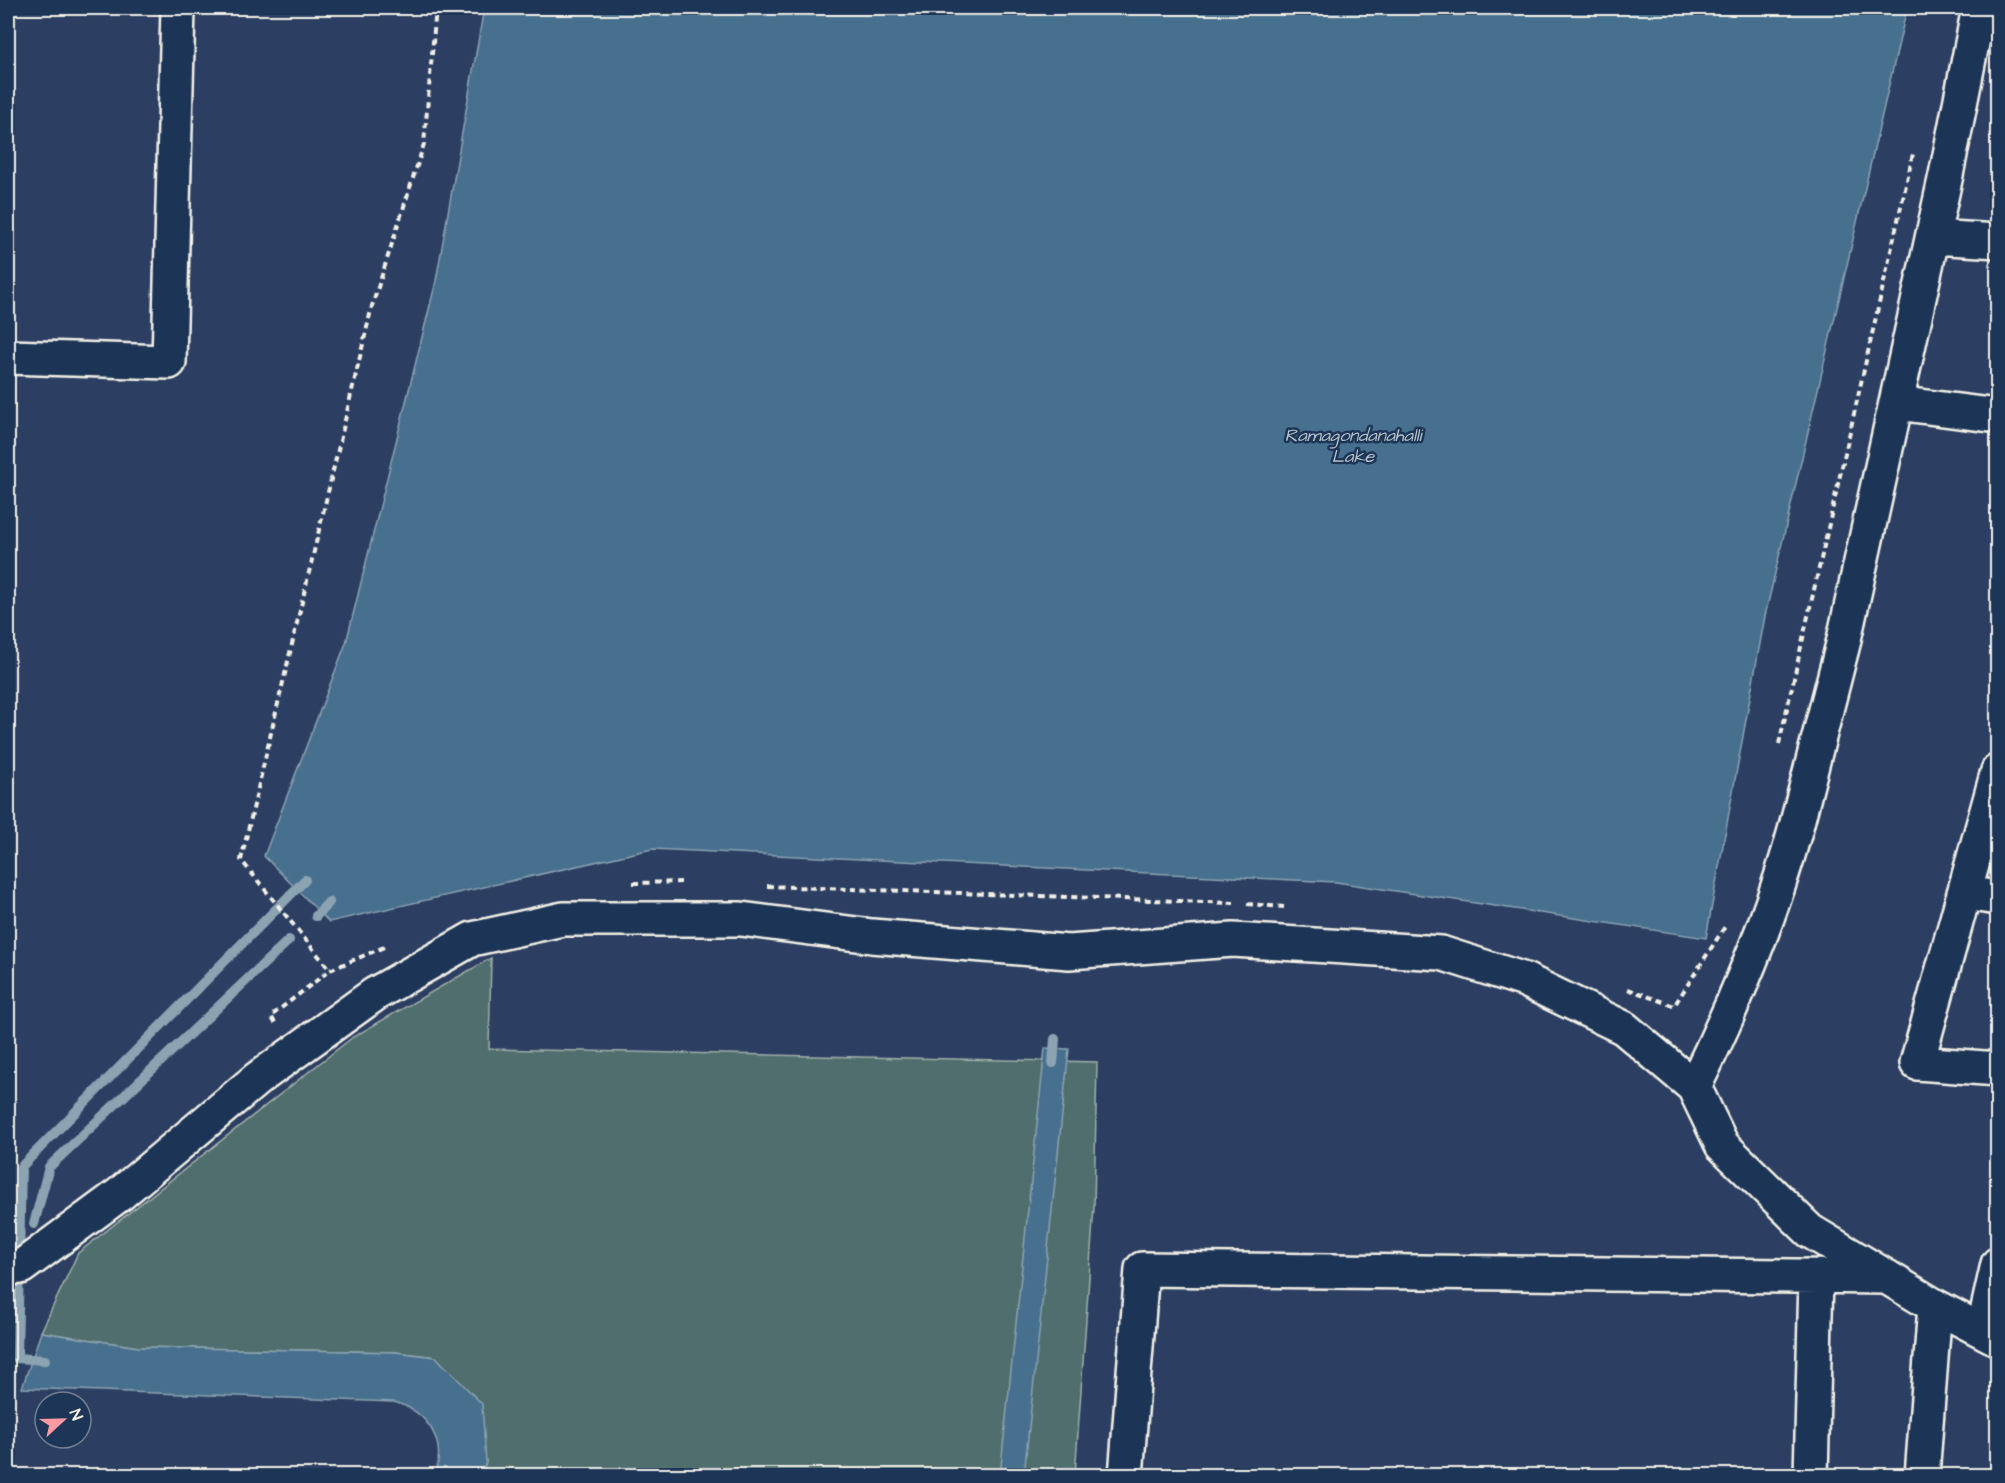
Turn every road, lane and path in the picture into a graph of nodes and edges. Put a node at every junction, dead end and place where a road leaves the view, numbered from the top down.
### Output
1 (178, 8) edge
2 (436, 8) edge
3 (1979, 8) edge
4 (1915, 146) dead end
5 (1933, 237) junction
6 (1998, 240) edge
7 (8, 357) edge
8 (1896, 403) junction
9 (1998, 416) edge
10 (1777, 756) dead end
11 (1997, 776) edge
12 (695, 883) dead end
13 (624, 884) dead end
14 (766, 885) dead end
15 (1964, 893) junction
16 (1998, 898) edge
17 (1294, 908) dead end
18 (1728, 922) dead end
19 (392, 944) dead end
20 (1618, 986) dead end
21 (1998, 1069) edge
22 (1694, 1087) junction
23 (1998, 1264) edge
24 (8, 1268) edge
25 (1816, 1277) junction
26 (1888, 1277) junction
27 (1935, 1306) junction
28 (1990, 1335) edge
29 (1126, 1476) edge
30 (1811, 1476) edge
31 (1922, 1476) edge

1 - 7 street
2 - 19 path
3 - 5 street
4 - 10 path
5 - 6 street
5 - 8 street
8 - 9 street
8 - 22 street
11 - 15 street
12 - 13 path
14 - 17 path
15 - 16 street
15 - 21 street
18 - 20 path
22 - 24 street
22 - 26 street
23 - 28 street
25 - 26 street
25 - 29 street
25 - 30 street
26 - 27 street
27 - 28 street
27 - 31 street

